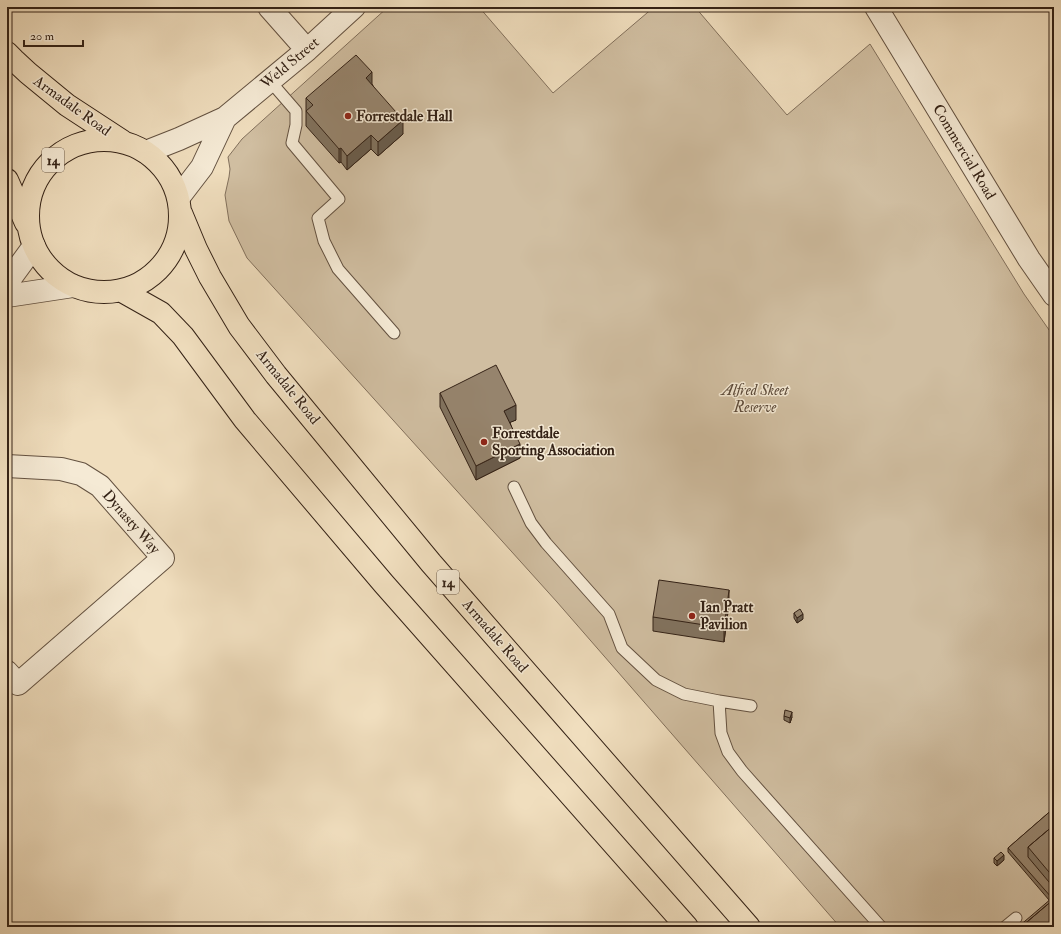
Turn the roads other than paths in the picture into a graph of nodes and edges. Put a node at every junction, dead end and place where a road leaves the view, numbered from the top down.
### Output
1 (269, 7) edge
2 (354, 7) edge
3 (876, 7) edge
4 (307, 50) junction
5 (7, 53) edge
6 (270, 81) junction
7 (225, 118) junction
8 (122, 141) junction
9 (146, 152) junction
10 (7, 180) edge
11 (180, 205) junction
12 (31, 237) junction
13 (7, 283) edge
14 (73, 286) junction
15 (122, 291) junction
16 (1054, 295) edge
17 (7, 296) edge
18 (394, 333) dead end
19 (7, 466) edge
20 (514, 487) dead end
21 (12, 678) edge
22 (719, 702) junction
23 (751, 706) dead end
24 (1016, 918) dead end
25 (687, 927) edge
26 (749, 927) edge
27 (881, 927) edge
28 (1005, 927) edge

1 - 4 street
2 - 4 street, Weld Street
3 - 16 street, Commercial Road
4 - 6 street, Weld Street
5 - 8 highway, Armadale Road / 14
6 - 7 street, Weld Street
6 - 18 lane
7 - 9 street, Weld Street
7 - 11 street, Weld Street
8 - 9 highway, 14
8 - 12 highway, 14
9 - 11 highway, 14
10 - 12 highway
11 - 15 highway
11 - 26 highway, Armadale Road / 14
12 - 13 street
12 - 14 highway
14 - 15 highway
14 - 17 street
15 - 25 highway
19 - 21 street, Dynasty Way
20 - 22 lane
22 - 23 lane
22 - 27 lane
24 - 28 lane

